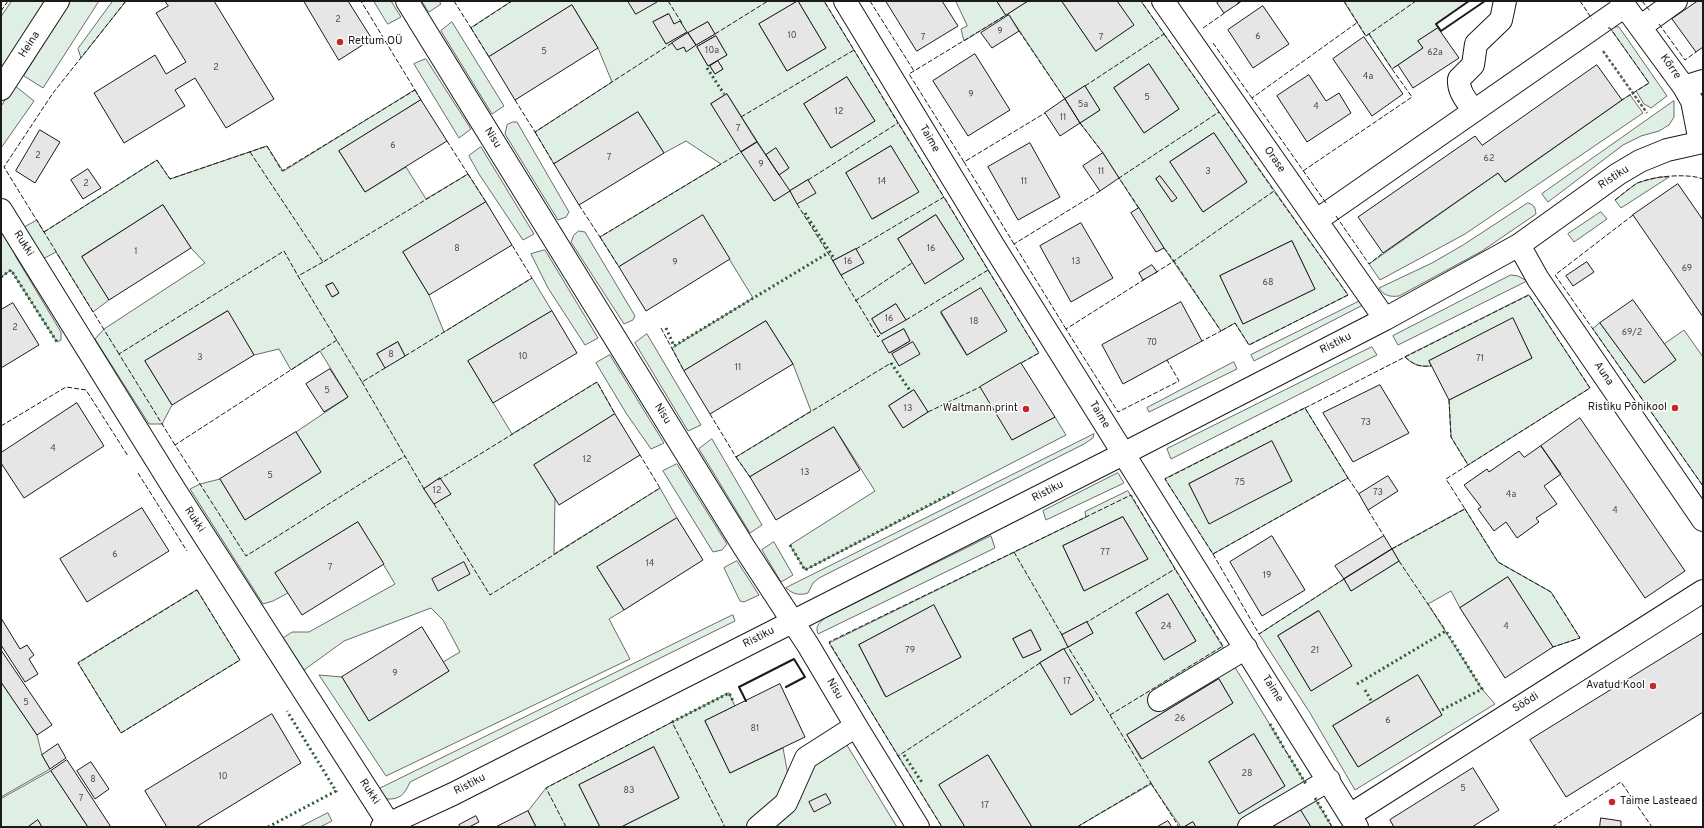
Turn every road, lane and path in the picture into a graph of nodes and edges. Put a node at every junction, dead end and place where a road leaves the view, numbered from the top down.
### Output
1 (58, 1) edge
2 (407, 1) edge
3 (845, 1) edge
4 (1163, 1) edge
5 (1505, 1) edge
6 (1676, 1) edge
7 (1623, 4) edge
8 (1640, 27) junction
9 (1589, 30) junction
10 (1694, 84) edge
11 (1, 89) edge
12 (1473, 110) junction
13 (1647, 113) dead end
14 (1702, 142) edge
15 (1, 210) edge
16 (1317, 220) junction
17 (1519, 245) junction
18 (1385, 319) junction
19 (1123, 454) junction
20 (1703, 520) edge
21 (1703, 592) edge
22 (792, 621) junction
23 (1246, 648) junction
24 (1159, 700) dead end
25 (856, 726) junction
26 (1329, 780) junction
27 (1353, 821) edge
28 (387, 826) edge
29 (758, 827) edge
30 (918, 827) edge
31 (1249, 827) edge

1 - 11 street, Heina
2 - 22 street, Nisu
3 - 19 street, Taime
4 - 16 street, Orase
5 - 12 street
6 - 8 street
7 - 8 street, Kõrre
7 - 9 street
8 - 10 street, Kõrre
9 - 12 street
9 - 13 path
10 - 14 street, Kõrre
12 - 16 street
14 - 17 street, Ristiku
15 - 28 street, Rukki
16 - 18 street, Orase
17 - 18 street, Ristiku
17 - 20 street, Auna
18 - 19 street, Ristiku
19 - 22 street, Ristiku
19 - 23 street, Taime
21 - 27 street, Söödi
22 - 25 street, Nisu
22 - 28 street, Ristiku
23 - 24 street
23 - 26 street, Taime
25 - 29 street
25 - 30 street, Nisu
26 - 27 street, Taime
26 - 31 street

